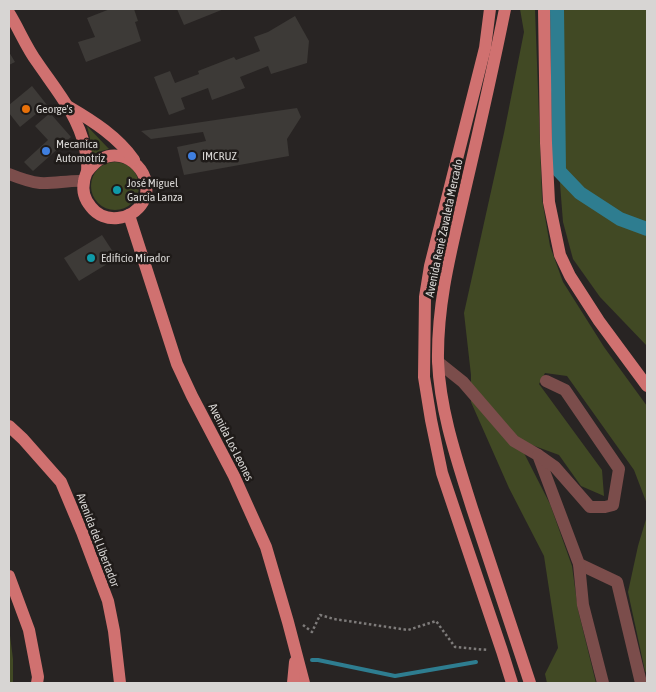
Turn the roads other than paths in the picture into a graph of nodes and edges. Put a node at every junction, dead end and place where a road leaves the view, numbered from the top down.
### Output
1 (490, 9) edge
2 (505, 9) edge
3 (544, 9) edge
4 (10, 13) edge
5 (69, 107) junction
6 (137, 164) junction
7 (9, 174) edge
8 (85, 176) junction
9 (129, 215) junction
10 (438, 362) junction
11 (546, 381) dead end
12 (647, 386) edge
13 (9, 426) edge
14 (538, 455) junction
15 (579, 564) junction
16 (9, 576) edge
17 (296, 654) junction
18 (37, 683) edge
19 (120, 683) edge
20 (293, 683) edge
21 (304, 683) edge
22 (512, 683) edge
23 (530, 683) edge
24 (603, 683) edge
25 (641, 683) edge

1 - 22 main road, Avenida René Zavaleta Mercado
2 - 10 main road, Avenida René Zavaleta Mercado
3 - 12 main road
4 - 5 main road
5 - 6 main road
5 - 8 main road
6 - 8 main road
6 - 9 main road
7 - 8 street
8 - 9 main road
9 - 17 main road, Avenida Los Leones
10 - 14 street
10 - 23 main road, Avenida René Zavaleta Mercado
11 - 14 street
13 - 19 main road, Avenida del Libertador
14 - 15 street
15 - 24 street
15 - 25 street
16 - 18 main road
17 - 20 main road
17 - 21 main road, Avenida Los Leones

